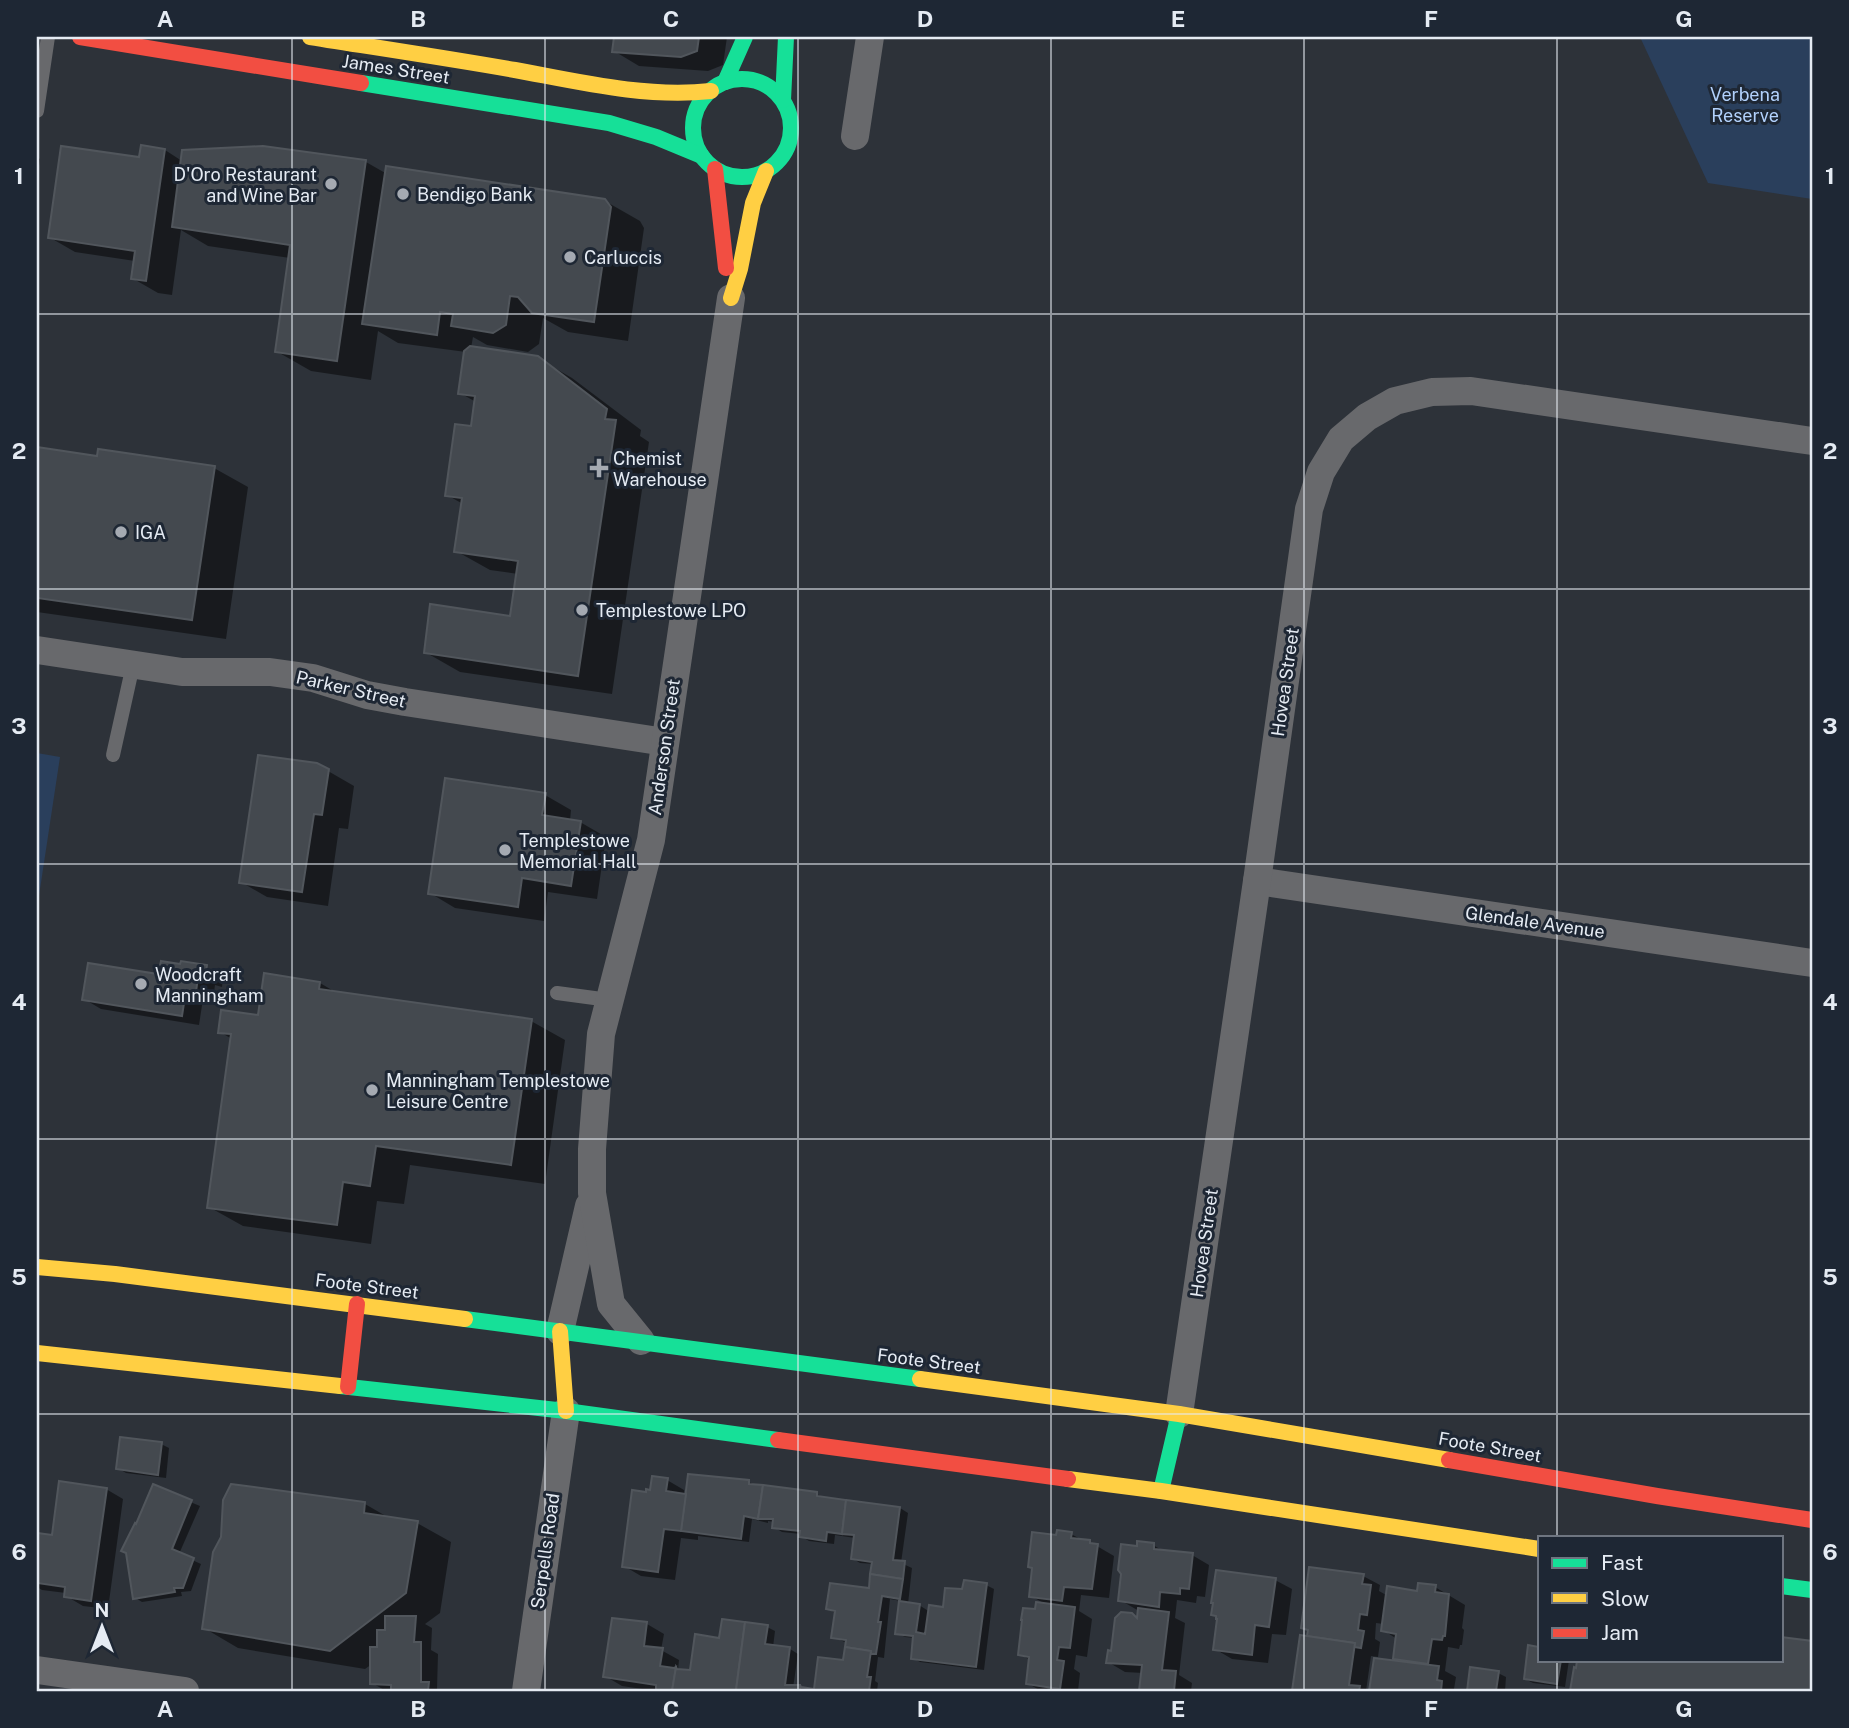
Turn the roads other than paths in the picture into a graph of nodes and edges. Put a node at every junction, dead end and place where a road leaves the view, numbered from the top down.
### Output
1 (48, 37) edge
2 (80, 37) edge
3 (310, 37) edge
4 (745, 37) edge
5 (786, 37) edge
6 (870, 37) edge
7 (453, 78) junction
8 (725, 82) junction
9 (711, 91) junction
10 (783, 100) junction
11 (37, 111) edge
12 (855, 136) dead end
13 (702, 156) junction
14 (715, 169) junction
15 (766, 171) junction
16 (731, 298) junction
17 (1812, 441) edge
18 (37, 650) edge
19 (133, 665) junction
20 (665, 742) junction
21 (113, 755) dead end
22 (1258, 880) junction
23 (1812, 963) edge
24 (557, 993) dead end
25 (610, 1000) junction
26 (592, 1193) junction
27 (37, 1267) edge
28 (357, 1304) junction
29 (560, 1331) junction
30 (641, 1341) junction
31 (37, 1353) edge
32 (348, 1387) junction
33 (566, 1411) junction
34 (1179, 1414) junction
35 (1161, 1491) junction
36 (1812, 1520) edge
37 (1538, 1549) edge
38 (1783, 1586) edge
39 (1812, 1590) edge
40 (37, 1670) edge
41 (185, 1691) edge
42 (526, 1691) edge

1 - 11 lane
2 - 7 main road, James Street
3 - 7 main road, James Street
4 - 8 main road
5 - 10 main road
6 - 12 street
7 - 9 main road, James Street
7 - 13 main road, James Street
8 - 9 main road
8 - 10 main road
9 - 13 main road
10 - 15 main road
13 - 14 main road
14 - 15 main road
14 - 16 main road, Anderson Street
15 - 16 main road, Anderson Street
16 - 20 street, Anderson Street
17 - 22 street, Hovea Street
18 - 19 street, Parker Street
19 - 20 street, Parker Street
19 - 21 lane
20 - 25 street, Anderson Street
22 - 23 street, Glendale Avenue
22 - 34 street, Hovea Street
24 - 25 lane
25 - 26 street, Anderson Street
26 - 29 street, Anderson Street
26 - 30 street, Anderson Street
27 - 28 main road, Foote Street
28 - 29 main road, Foote Street
28 - 32 main road
29 - 30 main road, Foote Street
29 - 33 main road
30 - 34 main road, Foote Street
31 - 32 main road
32 - 33 main road
33 - 35 main road
33 - 42 street, Serpells Road
34 - 35 main road
34 - 36 main road, Foote Street
35 - 37 main road
38 - 39 main road
40 - 41 street

